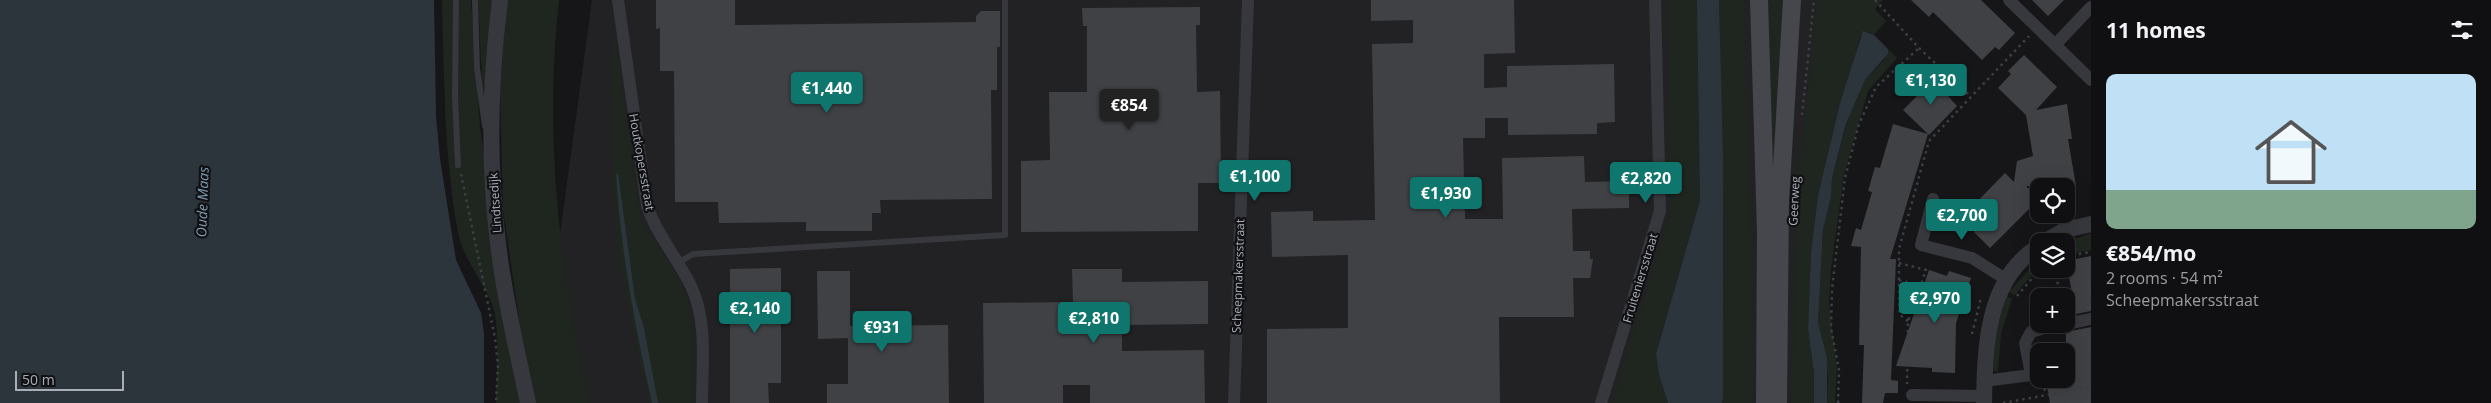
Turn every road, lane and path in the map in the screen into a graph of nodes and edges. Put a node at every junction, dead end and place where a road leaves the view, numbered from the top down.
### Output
1 (456, 0) edge
2 (474, 0) edge
3 (500, 0) edge
4 (618, 0) edge
5 (1005, 0) edge
6 (1248, 0) edge
7 (1655, 0) edge
8 (1759, 0) edge
9 (1792, 0) edge
10 (1814, 0) edge
11 (1875, 0) edge
12 (2009, 0) edge
13 (2091, 7) edge
14 (2038, 28) junction
15 (2055, 45) junction
16 (1920, 48) junction
17 (2091, 80) edge
18 (1971, 97) junction
19 (1802, 122) dead end
20 (492, 148) junction
21 (458, 165) joint
22 (1933, 199) dead end
23 (2091, 224) edge
24 (2060, 233) edge
25 (2091, 252) edge
26 (2030, 254) edge
27 (2075, 255) edge
28 (1899, 262) junction
29 (678, 263) junction
30 (2032, 278) edge
31 (1899, 280) junction
32 (2007, 280) junction
33 (1921, 286) junction
34 (2015, 298) dead end
35 (2091, 319) edge
36 (1908, 321) junction
37 (2075, 322) edge
38 (2030, 333) edge
39 (2001, 380) junction
40 (2091, 387) edge
41 (2044, 388) edge
42 (1910, 391) joint
43 (1984, 394) edge
44 (2046, 395) junction
45 (496, 403) edge
46 (528, 403) edge
47 (702, 403) edge
48 (1234, 403) edge
49 (1601, 403) edge
50 (1765, 403) edge
51 (1778, 403) edge
52 (1838, 403) edge
53 (2002, 403) edge

1 - 21 lane
2 - 20 lane
3 - 20 street, Lindtsedijk
4 - 29 street, Houtkopersstraat
5 - 29 lane
6 - 48 street, Scheepmakersstraat
7 - 49 street, Fruiteniersstraat
8 - 50 main road
9 - 51 main road, Geerweg
10 - 19 path
11 - 16 path
12 - 14 street
13 - 15 street
14 - 15 street
14 - 18 path
15 - 17 street
16 - 18 path
16 - 52 path
18 - 28 path
20 - 46 street, Lindtsedijk
21 - 45 path
22 - 32 street
23 - 24 street
25 - 27 path
26 - 32 street
28 - 31 path
28 - 33 path
29 - 47 street, Houtkopersstraat
30 - 34 path
31 - 33 path
31 - 36 path
32 - 43 street
33 - 36 path
35 - 37 street
36 - 42 path
38 - 39 street
39 - 43 street
39 - 53 path
40 - 44 path
41 - 44 path
42 - 43 street
44 - 53 path

